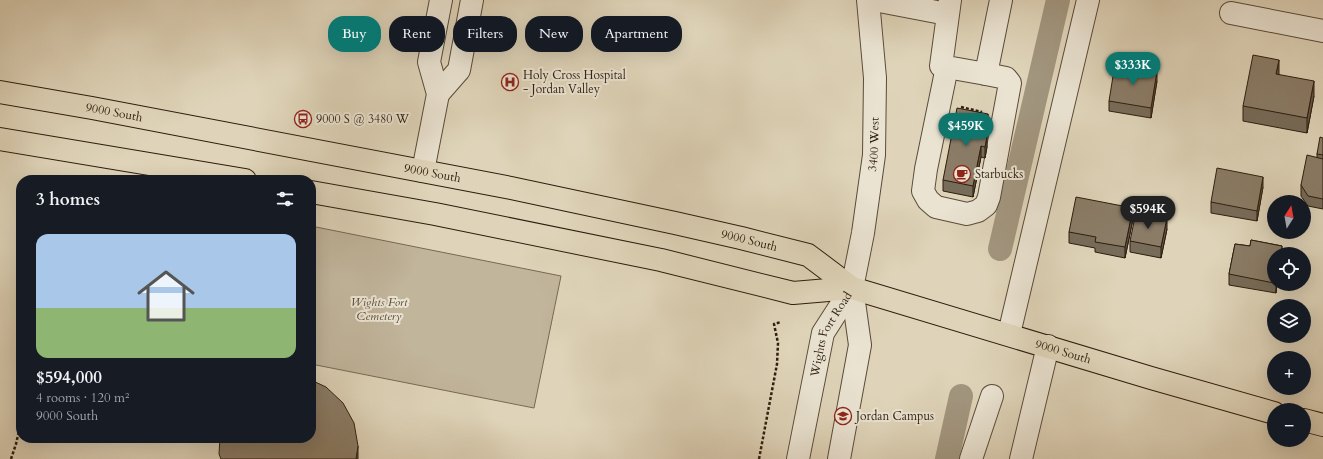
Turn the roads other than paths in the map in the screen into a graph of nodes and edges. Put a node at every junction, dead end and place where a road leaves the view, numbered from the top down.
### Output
1 (441, 0) edge
2 (472, 0) edge
3 (868, 0) edge
4 (874, 0) edge
5 (1001, 0) edge
6 (1088, 0) edge
7 (948, 7) edge
8 (1231, 13) dead end
9 (1323, 31) edge
10 (948, 67) junction
11 (986, 74) junction
12 (0, 92) edge
13 (438, 94) junction
14 (0, 139) edge
15 (423, 172) junction
16 (215, 175) edge
17 (316, 193) edge
18 (852, 288) junction
19 (1009, 334) junction
20 (1048, 346) junction
21 (992, 396) dead end
22 (1267, 411) edge
23 (1311, 422) edge
24 (1323, 425) edge
25 (798, 459) edge
26 (839, 459) edge
27 (971, 459) edge
28 (1020, 459) edge

1 - 13 street
2 - 13 street
3 - 18 street, 3400 West
4 - 7 street
5 - 11 street
6 - 19 street
7 - 10 street
8 - 9 street
10 - 11 street
10 - 11 street
12 - 15 main road, 9000 South
13 - 15 street
14 - 16 main road
15 - 18 main road, 9000 South
17 - 18 main road, 9000 South
18 - 19 main road, 9000 South
18 - 25 street, Wights Fort Road
18 - 26 street, Wights Fort Road
19 - 20 main road, 9000 South
20 - 22 main road, 9000 South
20 - 28 street
21 - 27 street
23 - 24 main road

